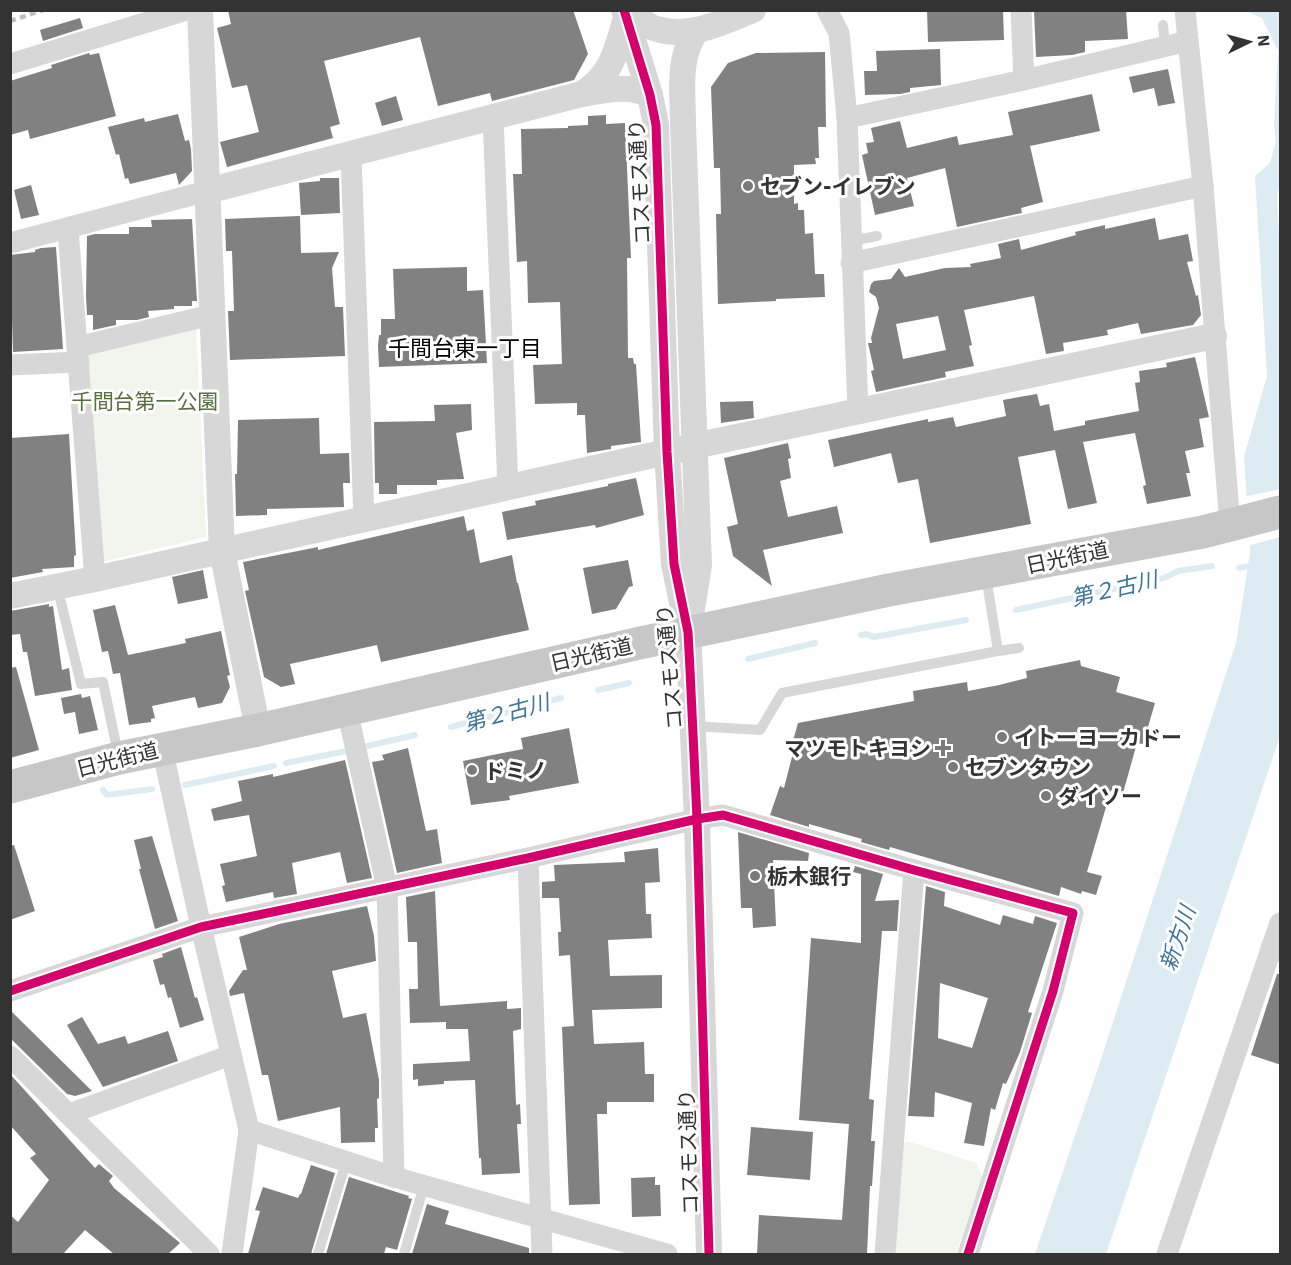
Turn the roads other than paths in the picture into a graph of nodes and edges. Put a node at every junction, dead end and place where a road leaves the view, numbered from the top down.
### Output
1 (187, 10) edge
2 (200, 10) edge
3 (753, 10) edge
4 (827, 10) edge
5 (1021, 10) edge
6 (627, 13) edge
7 (1184, 16) edge
8 (696, 31) junction
9 (1188, 41) junction
10 (10, 64) edge
11 (1024, 80) junction
12 (582, 94) junction
13 (650, 95) junction
14 (494, 117) junction
15 (847, 118) junction
16 (351, 154) junction
17 (1203, 186) junction
18 (207, 190) junction
19 (68, 228) junction
20 (877, 236) dead end
21 (851, 241) junction
22 (10, 243) edge
23 (851, 262) junction
24 (211, 315) junction
25 (1214, 336) junction
26 (78, 354) junction
27 (10, 365) edge
28 (858, 411) junction
29 (694, 446) junction
30 (667, 452) junction
31 (508, 488) junction
32 (1281, 512) edge
33 (364, 520) junction
34 (1234, 524) junction
35 (222, 551) junction
36 (985, 573) junction
37 (95, 579) junction
38 (57, 586) junction
39 (10, 596) edge
40 (688, 632) junction
41 (1019, 648) dead end
42 (998, 651) junction
43 (346, 710) junction
44 (693, 726) junction
45 (258, 730) junction
46 (162, 748) junction
47 (118, 758) junction
48 (10, 787) edge
49 (697, 819) junction
50 (528, 858) junction
51 (914, 870) junction
52 (387, 888) junction
53 (201, 927) junction
54 (1278, 939) edge
55 (10, 991) edge
56 (231, 1055) junction
57 (10, 1056) edge
58 (69, 1114) junction
59 (249, 1130) junction
60 (346, 1162) junction
61 (394, 1177) junction
62 (424, 1186) junction
63 (541, 1219) junction
64 (209, 1254) edge
65 (232, 1254) edge
66 (318, 1254) edge
67 (404, 1254) edge
68 (542, 1254) edge
69 (667, 1254) edge
70 (709, 1254) edge
71 (885, 1254) edge
72 (968, 1254) edge
73 (1167, 1254) edge

1 - 10 street
2 - 18 street
3 - 8 street
4 - 15 street
5 - 11 street
6 - 8 street
6 - 12 street
6 - 13 street, コスモス通り
7 - 9 street
8 - 29 street, コスモス通り
9 - 11 street
9 - 17 street
11 - 15 street
12 - 13 street
12 - 14 street
13 - 30 street, コスモス通り
14 - 16 street
14 - 31 street
15 - 21 street
16 - 18 street
16 - 33 street
17 - 23 street
17 - 25 street
18 - 19 street
18 - 24 street
19 - 22 street
19 - 26 street
20 - 21 lane
21 - 23 street
23 - 28 street
24 - 26 street
24 - 35 street
25 - 28 street
25 - 34 street
26 - 27 street
26 - 37 street
28 - 29 street
29 - 30 street
29 - 40 street, コスモス通り
30 - 31 street
30 - 40 street, コスモス通り
31 - 33 street
32 - 34 highway, 日光街道
33 - 35 street
34 - 36 highway, 日光街道
35 - 37 street
35 - 45 street
36 - 40 highway, 日光街道
36 - 42 lane
37 - 38 street
38 - 39 street
38 - 47 lane
40 - 43 highway, 日光街道
40 - 44 street, コスモス通り
41 - 42 lane
42 - 44 lane
43 - 45 highway, 日光街道
43 - 52 street
44 - 49 street, コスモス通り
45 - 46 highway, 日光街道
46 - 47 highway, 日光街道
46 - 53 street
47 - 48 highway, 日光街道
49 - 50 street
49 - 51 street
49 - 70 street, コスモス通り
50 - 52 street
50 - 63 street
51 - 71 street
51 - 72 street
52 - 53 street
52 - 61 street
53 - 55 street
53 - 56 street
54 - 73 street
56 - 58 street
56 - 59 street
57 - 58 street
58 - 64 street
59 - 60 street
59 - 65 street
60 - 61 street
60 - 66 lane
61 - 62 street
62 - 63 street
62 - 67 lane
63 - 68 street
63 - 69 street

